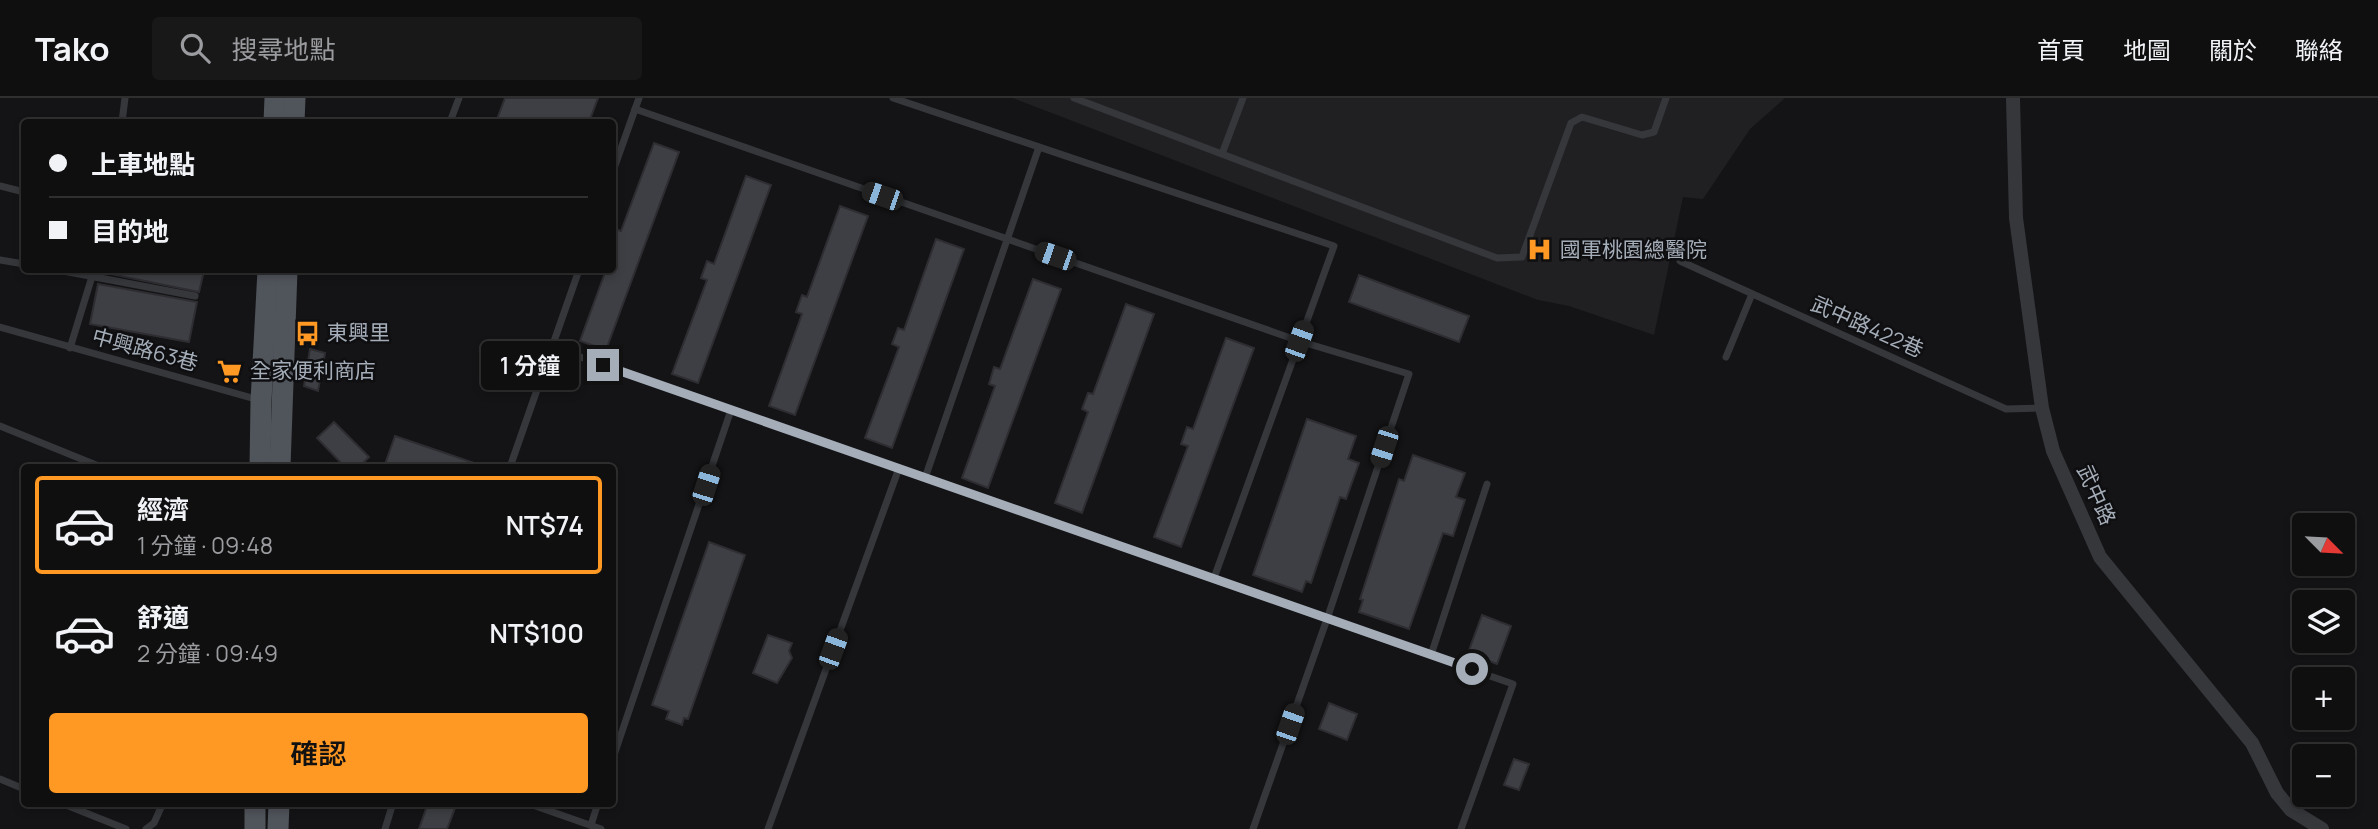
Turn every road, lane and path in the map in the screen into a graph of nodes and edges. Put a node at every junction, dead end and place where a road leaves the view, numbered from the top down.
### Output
1 (125, 98) edge
2 (275, 98) edge
3 (295, 98) edge
4 (459, 98) edge
5 (639, 98) edge
6 (893, 98) edge
7 (1074, 98) edge
8 (1243, 98) edge
9 (1666, 98) edge
10 (2013, 98) edge
11 (635, 109) junction
12 (122, 119) edge
13 (274, 119) edge
14 (294, 119) edge
15 (451, 119) edge
16 (1039, 147) junction
17 (1222, 154) junction
18 (616, 163) edge
19 (0, 186) edge
20 (21, 191) edge
21 (1006, 239) junction
22 (0, 260) edge
23 (1680, 261) dead end
24 (21, 264) edge
25 (93, 273) edge
26 (97, 273) edge
27 (268, 273) edge
28 (287, 273) edge
29 (578, 273) edge
30 (1752, 294) junction
31 (195, 296) dead end
32 (0, 327) edge
33 (1299, 341) junction
34 (552, 347) junction
35 (70, 348) junction
36 (1726, 357) dead end
37 (271, 404) junction
38 (2042, 408) junction
39 (731, 410) junction
40 (0, 426) edge
41 (94, 464) edge
42 (261, 464) edge
43 (280, 464) edge
44 (511, 464) edge
45 (899, 468) junction
46 (925, 478) junction
47 (1487, 484) dead end
48 (1213, 579) junction
49 (1327, 618) junction
50 (1431, 655) junction
51 (616, 749) edge
52 (0, 779) edge
53 (21, 788) edge
54 (71, 807) edge
55 (162, 807) edge
56 (255, 807) edge
57 (279, 807) edge
58 (392, 807) edge
59 (539, 807) edge
60 (597, 807) edge
61 (591, 825) junction
62 (155, 826) edge
63 (126, 829) edge
64 (146, 829) edge
65 (255, 829) edge
66 (278, 829) edge
67 (385, 829) edge
68 (601, 829) edge
69 (768, 829) edge
70 (1254, 829) edge
71 (1461, 829) edge
72 (2322, 829) edge

1 - 12 lane
2 - 13 main road
3 - 14 main road
4 - 15 lane
5 - 11 lane
6 - 16 lane
7 - 17 lane
8 - 17 lane
9 - 17 lane
10 - 38 street, 武中路
11 - 18 lane
11 - 21 lane
16 - 21 lane
16 - 33 lane
19 - 20 lane
21 - 33 lane
21 - 46 lane
22 - 24 lane
23 - 30 lane, 武中路422巷
25 - 35 lane
26 - 31 lane
27 - 37 main road
28 - 37 main road
29 - 34 lane
30 - 36 lane
30 - 38 lane, 武中路422巷
32 - 35 lane, 中興路63巷
33 - 48 lane
33 - 49 lane
34 - 39 lane
34 - 44 lane
35 - 37 lane, 中興路63巷
37 - 42 main road
37 - 43 main road
38 - 72 street, 武中路
39 - 45 lane
39 - 51 lane
40 - 41 lane
45 - 46 lane
45 - 69 lane
46 - 48 lane
47 - 50 lane
48 - 49 lane
49 - 50 lane
49 - 70 lane
50 - 71 lane
52 - 53 lane
54 - 63 lane
55 - 62 lane
56 - 65 main road
57 - 66 main road
58 - 67 lane
59 - 61 lane
60 - 61 lane
61 - 68 lane
62 - 64 lane

